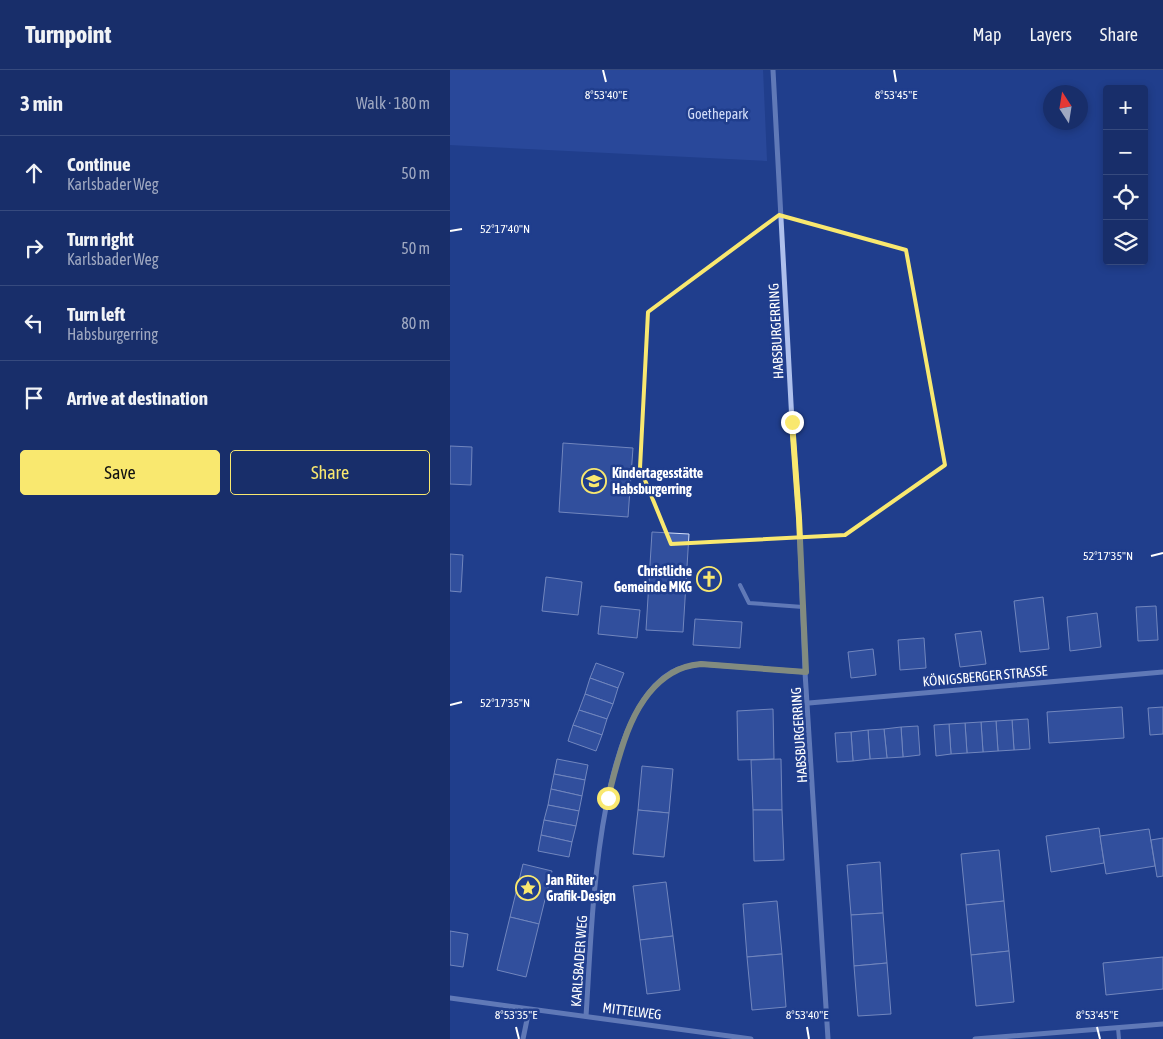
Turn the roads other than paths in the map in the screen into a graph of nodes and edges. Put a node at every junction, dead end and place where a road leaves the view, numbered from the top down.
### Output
1 (773, 70) edge
2 (740, 585) dead end
3 (803, 607) junction
4 (806, 672) junction
5 (1163, 672) edge
6 (808, 703) junction
7 (450, 998) edge
8 (529, 1010) junction
9 (586, 1016) junction
10 (1163, 1024) edge
11 (1118, 1028) junction
12 (523, 1039) edge
13 (752, 1039) edge
14 (828, 1039) edge
15 (975, 1039) edge
16 (1119, 1039) edge

1 - 3 street, HABSBURGERRING
2 - 3 lane
3 - 4 street, HABSBURGERRING
4 - 6 street, HABSBURGERRING
4 - 9 street, KARLSBADER WEG
5 - 6 street, KÖNIGSBERGER STRASSE
6 - 14 street, HABSBURGERRING
7 - 8 street, MITTELWEG
8 - 9 street, MITTELWEG
8 - 12 street
9 - 13 street, MITTELWEG
10 - 11 street
11 - 15 street
11 - 16 lane

